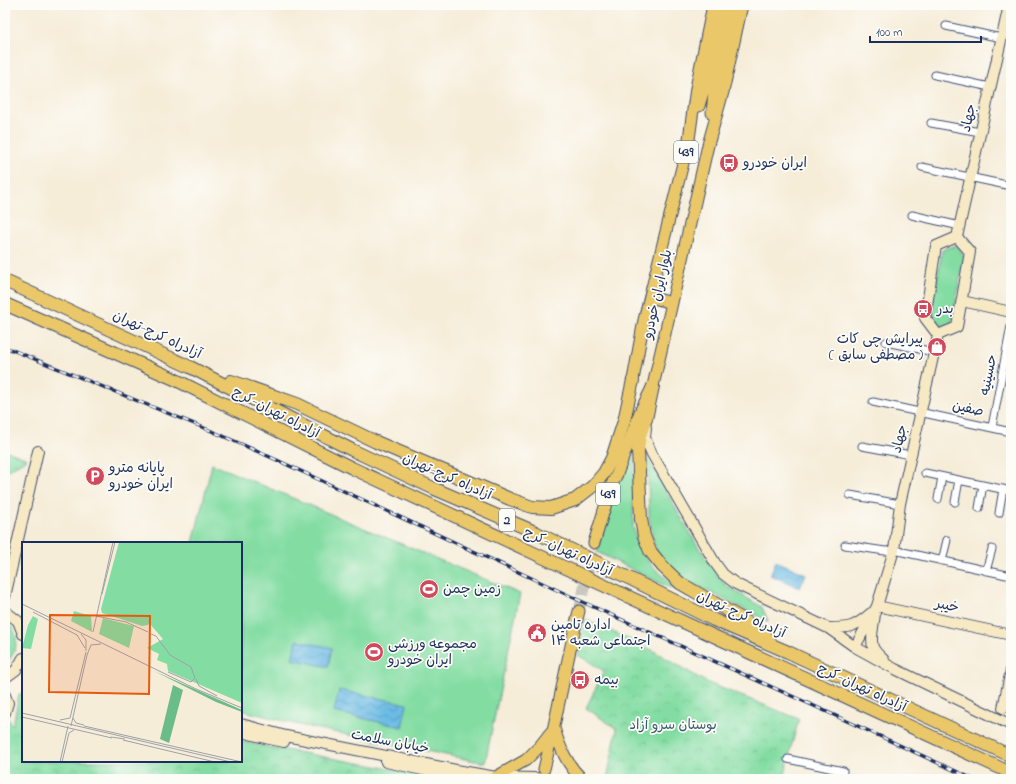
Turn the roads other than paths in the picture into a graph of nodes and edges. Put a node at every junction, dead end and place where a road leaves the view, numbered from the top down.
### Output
1 (713, 5) edge
2 (722, 5) edge
3 (732, 5) edge
4 (742, 5) edge
5 (1009, 5) edge
6 (946, 26) dead end
7 (1001, 38) junction
8 (935, 75) dead end
9 (990, 87) junction
10 (931, 123) dead end
11 (980, 132) junction
12 (689, 139) junction
13 (708, 145) junction
14 (922, 167) dead end
15 (970, 178) junction
16 (1011, 186) edge
17 (912, 215) dead end
18 (960, 226) junction
19 (957, 238) junction
20 (5, 281) edge
21 (650, 298) junction
22 (962, 298) junction
23 (672, 302) junction
24 (5, 304) edge
25 (1011, 305) edge
26 (1011, 312) edge
27 (1011, 326) edge
28 (938, 335) junction
29 (886, 342) dead end
30 (934, 352) junction
31 (190, 367) junction
32 (633, 380) joint
33 (653, 386) junction
34 (873, 402) dead end
35 (920, 412) junction
36 (646, 419) junction
37 (992, 428) junction
38 (1011, 432) edge
39 (862, 446) dead end
40 (38, 451) dead end
41 (911, 456) junction
42 (925, 473) dead end
43 (942, 477) junction
44 (959, 480) junction
45 (982, 485) junction
46 (1007, 490) edge
47 (850, 495) dead end
48 (938, 499) dead end
49 (954, 502) dead end
50 (900, 504) junction
51 (979, 508) dead end
52 (999, 513) dead end
53 (947, 540) dead end
54 (594, 543) tunnel mouth
55 (845, 545) dead end
56 (992, 549) dead end
57 (894, 550) junction
58 (942, 561) junction
59 (986, 571) junction
60 (1011, 576) edge
61 (5, 596) edge
62 (876, 607) junction
63 (5, 611) edge
64 (579, 612) tunnel mouth
65 (21, 623) edge
66 (828, 628) junction
67 (1011, 635) edge
68 (855, 647) junction
69 (788, 652) junction
70 (22, 660) edge
71 (895, 670) junction
72 (1011, 670) edge
73 (22, 674) edge
74 (6, 678) edge
75 (5, 695) edge
76 (1002, 708) junction
77 (5, 713) edge
78 (985, 713) junction
79 (242, 724) edge
80 (1011, 725) edge
81 (554, 728) junction
82 (242, 732) edge
83 (1011, 756) edge
84 (788, 758) dead end
85 (1011, 773) edge
86 (496, 777) junction
87 (542, 777) edge
88 (453, 778) edge
89 (471, 779) edge
90 (582, 779) edge
91 (842, 779) edge

1 - 12 main road, بلوار ایران خودرو / 439
2 - 12 main road, بلوار ایران خودرو
3 - 13 main road, بلوار ایران خودرو
4 - 13 main road, بلوار ایران خودرو / 439
5 - 7 street, جهاد
6 - 7 street
7 - 9 street, جهاد
8 - 9 street
9 - 11 street, جهاد
10 - 11 street
11 - 15 street, جهاد
12 - 21 main road, بلوار ایران خودرو / 439
13 - 23 main road, بلوار ایران خودرو / 439
14 - 15 street
15 - 16 street
15 - 18 street, جهاد
17 - 18 street
18 - 19 street, جهاد
19 - 22 street
19 - 28 street
20 - 31 highway, آزادراه کرج-تهران / 2
21 - 23 main road
21 - 32 main road, بلوار ایران خودرو / 439
22 - 25 street
22 - 26 street
22 - 28 street
23 - 33 main road, بلوار ایران خودرو / 439
24 - 85 highway, آزادراه تهران-کرج / 2
27 - 37 street, حسینیه
28 - 30 street, جهاد
29 - 30 street
30 - 35 street, جهاد
31 - 32 highway
31 - 69 highway, آزادراه کرج-تهران / 2
33 - 36 highway
33 - 54 main road, بلوار ایران خودرو / 439
34 - 35 street, صفین
35 - 37 street, صفین
35 - 41 street, جهاد
36 - 66 street
36 - 69 highway
37 - 38 street, صفین
39 - 41 street
40 - 61 street
41 - 50 street, جهاد
42 - 43 street
43 - 44 street
43 - 48 street
44 - 45 street
44 - 49 street
45 - 46 street
45 - 51 street
46 - 52 street
47 - 50 street
50 - 57 street, جهاد
53 - 58 street
55 - 57 street
56 - 59 street
57 - 58 street
57 - 62 street, جهاد
58 - 59 street
59 - 60 street
62 - 66 street
62 - 67 street, خیبر
62 - 68 street
62 - 71 street
63 - 65 street
64 - 81 main road
66 - 68 street
68 - 71 street
69 - 83 highway, آزادراه کرج-تهران / 2
70 - 74 street
71 - 78 street
72 - 76 street
73 - 74 street
75 - 77 street
76 - 78 street
76 - 80 street
78 - 80 street
79 - 86 street, خیابان سلامت
81 - 86 main road
81 - 87 main road
81 - 90 main road
82 - 88 street, خیابان سلامت
84 - 91 street
86 - 87 street, خیابان سلامت
88 - 89 street, خیابان سلامت

